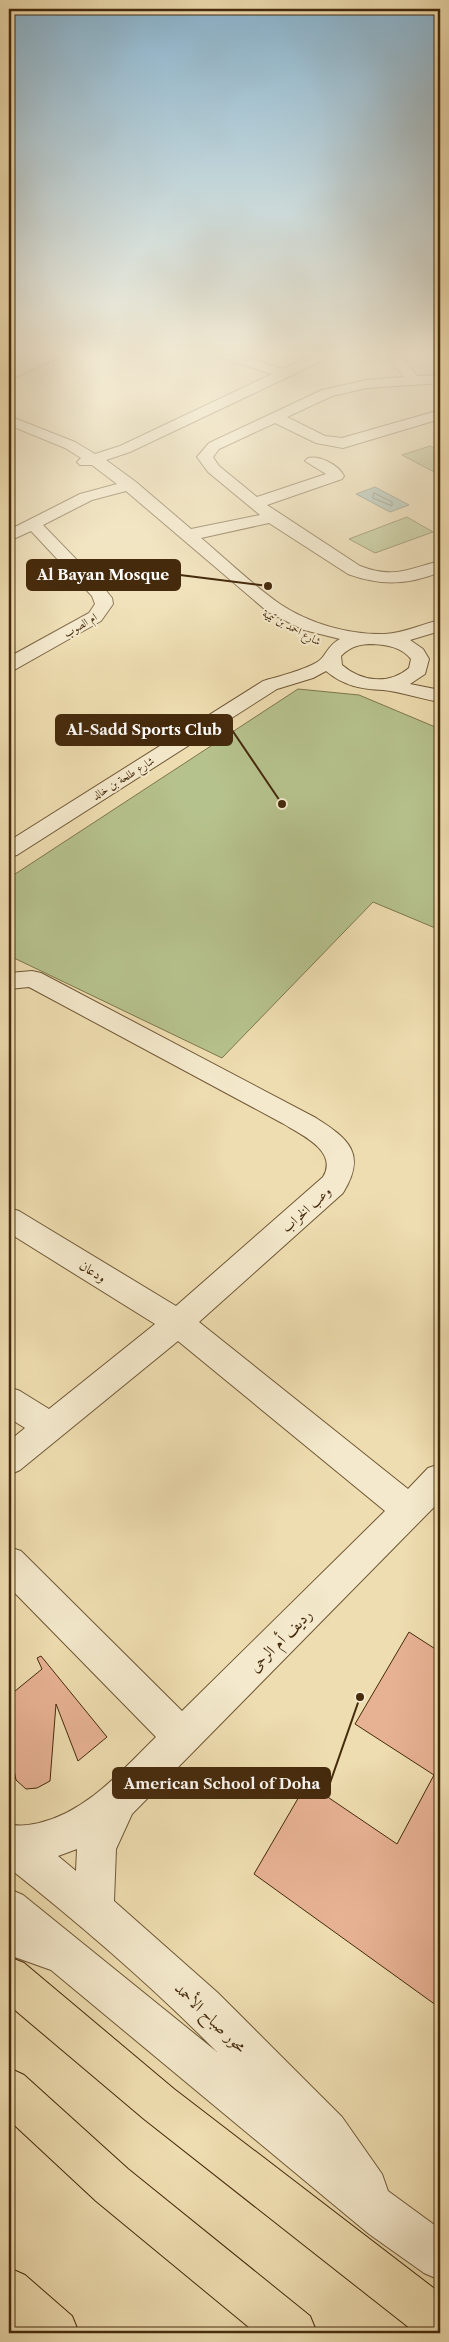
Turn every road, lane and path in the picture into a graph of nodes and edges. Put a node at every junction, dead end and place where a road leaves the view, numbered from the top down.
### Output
1 (85, 458) edge
2 (87, 458) edge
3 (99, 458) edge
4 (206, 458) edge
5 (91, 461) junction
6 (313, 461) dead end
7 (124, 487) junction
8 (256, 504) junction
9 (276, 520) junction
10 (33, 524) junction
11 (231, 532) junction
12 (187, 535) junction
13 (9, 536) edge
14 (202, 548) junction
15 (440, 566) edge
16 (440, 625) edge
17 (440, 636) edge
18 (360, 639) junction
19 (386, 639) junction
20 (332, 658) junction
21 (418, 662) junction
22 (9, 665) edge
23 (290, 678) junction
24 (440, 683) edge
25 (374, 684) junction
26 (440, 696) edge
27 (9, 850) edge
28 (9, 981) edge
29 (9, 1219) edge
30 (178, 1323) junction
31 (9, 1401) edge
32 (51, 1427) junction
33 (9, 1460) edge
34 (440, 1479) edge
35 (409, 1510) junction
36 (9, 1563) edge
37 (182, 1737) junction
38 (119, 1800) junction
39 (12, 1845) edge
40 (9, 1909) edge
41 (94, 1910) junction
42 (9, 1935) edge
43 (69, 1956) junction
44 (9, 1978) edge
45 (9, 2090) edge
46 (385, 2218) junction
47 (440, 2257) edge
48 (9, 2291) edge
49 (440, 2322) edge
50 (55, 2333) edge
51 (293, 2333) edge

1 - 5 street, شارع احمد بن تيمية
2 - 5 street, شارع احمد بن تيمية
3 - 5 street
4 - 8 street
5 - 7 street, شارع احمد بن تيمية
6 - 8 street
7 - 10 street
7 - 12 street, شارع احمد بن تيمية
7 - 20 street, شارع احمد بن تيمية
8 - 9 street
9 - 11 street
9 - 15 street
10 - 13 street
10 - 22 street, ام الصوب
11 - 12 street
11 - 14 street
12 - 14 street, شارع احمد بن تيمية
14 - 18 street, شارع احمد بن تيمية
16 - 19 street
17 - 21 street
18 - 19 street
18 - 20 street, شارع طلحة بن خالد
19 - 21 street
20 - 23 street, شارع طلحة بن خالد
20 - 25 street, شارع احمد بن تيمية
21 - 24 street
21 - 25 street
23 - 25 street, شارع طلحة بن خالد
23 - 27 street, شارع طلحة بن خالد
25 - 26 street
28 - 30 street, وعب الخراب
29 - 30 street, ودعان
30 - 32 street, وعب الخراب
30 - 35 street, ودعان
31 - 32 street
32 - 33 street, وعب الخراب
34 - 35 street, رديف أم الرحى
35 - 37 street, رديف أم الرحى
36 - 37 street
37 - 38 street, رديف أم الرحى
38 - 39 street, رديف أم الرحى
38 - 41 street, رديف أم الرحى
39 - 41 street, محور صباح الأحمد
40 - 43 street, محور صباح الأحمد
41 - 46 street, محور صباح الأحمد
42 - 43 street
43 - 46 street, محور صباح الأحمد
44 - 49 main road
45 - 51 main road
46 - 47 street, محور صباح الأحمد
48 - 50 main road

